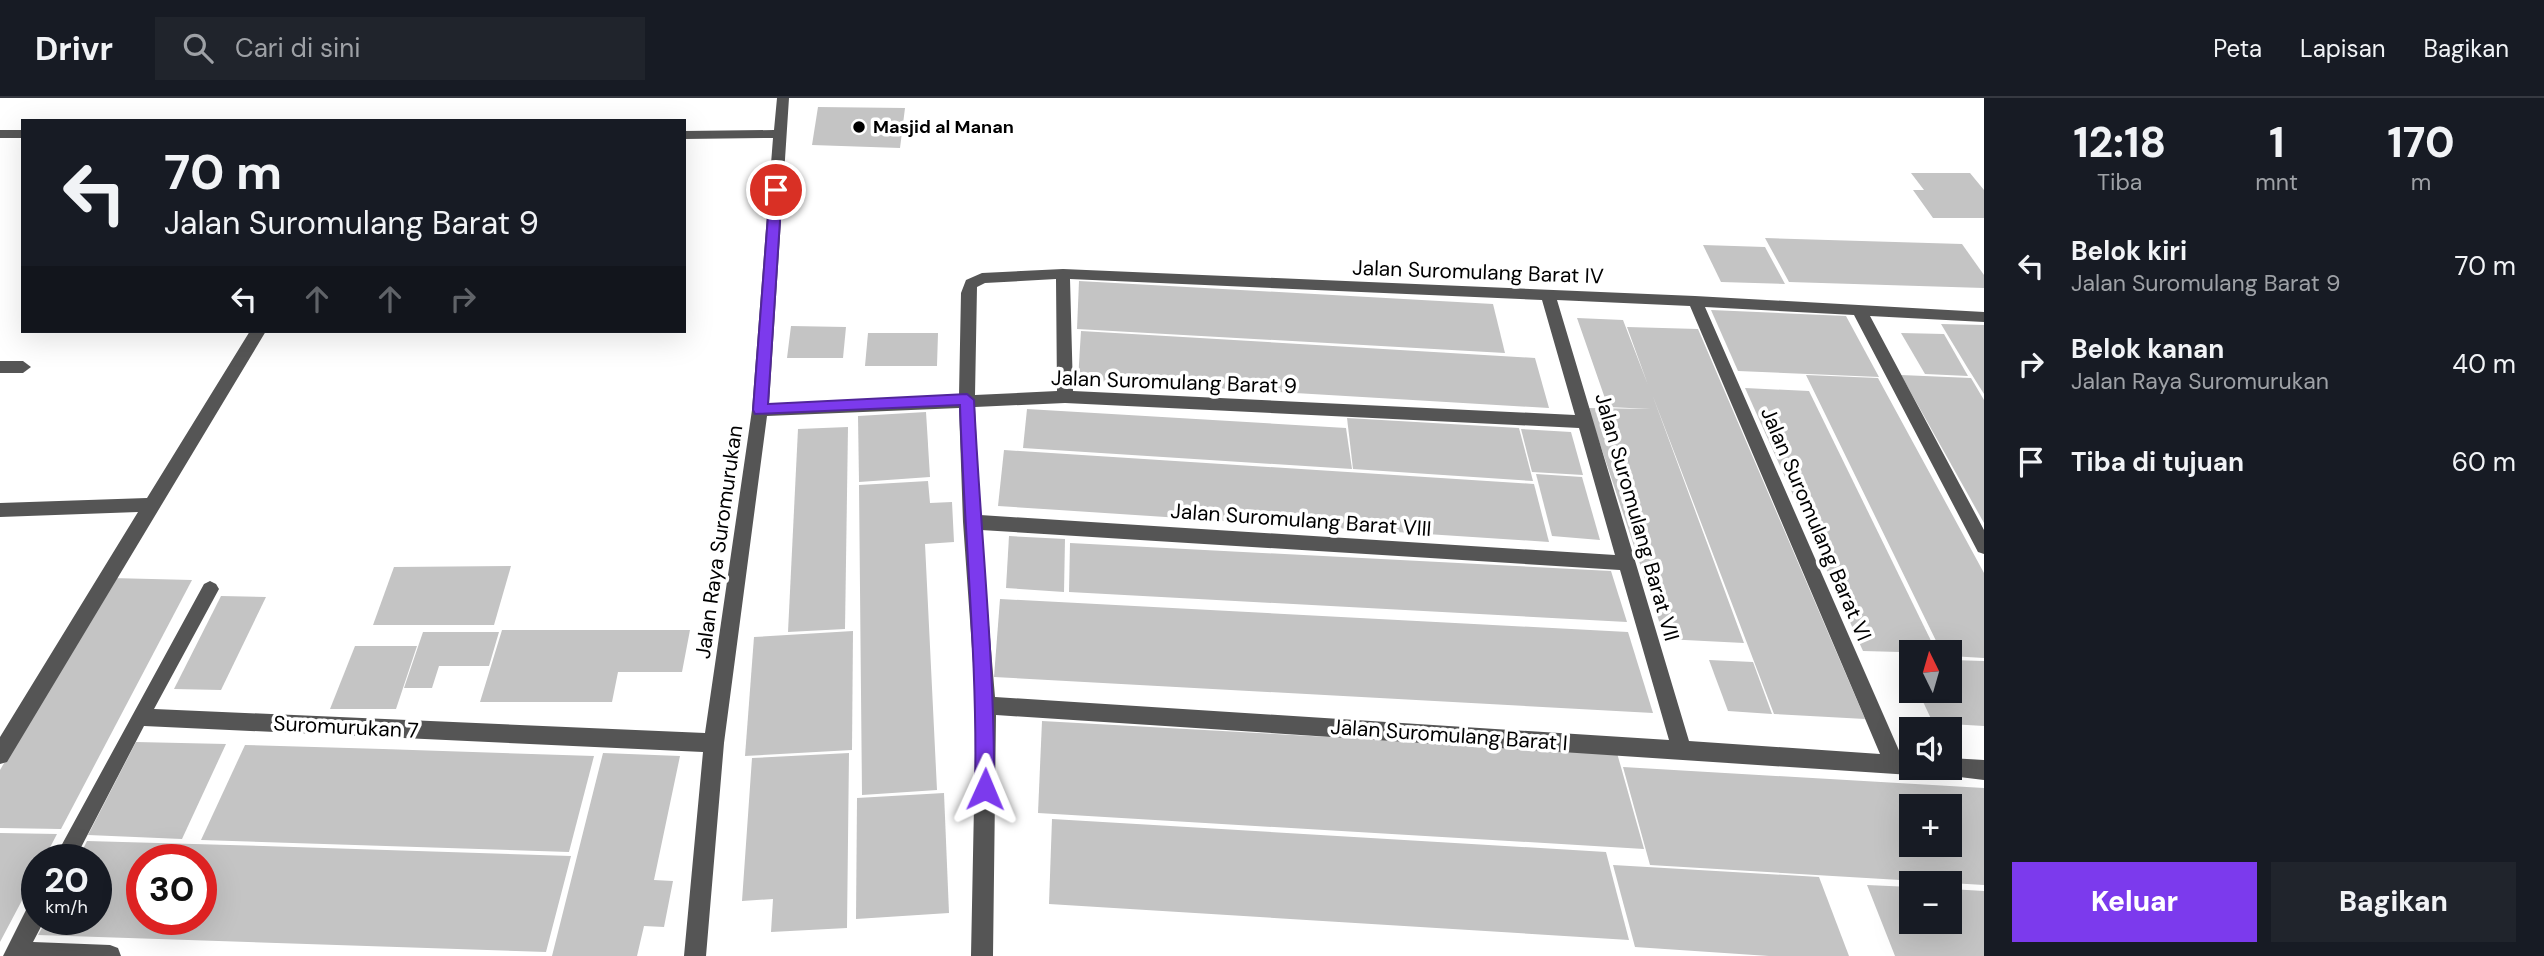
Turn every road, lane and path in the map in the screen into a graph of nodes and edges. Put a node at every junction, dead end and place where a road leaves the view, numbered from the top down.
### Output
1 (783, 98) edge
2 (0, 134) edge
3 (21, 134) edge
4 (780, 134) junction
5 (686, 135) edge
6 (1063, 274) junction
7 (1548, 296) junction
8 (1695, 301) junction
9 (1859, 310) junction
10 (1984, 317) edge
11 (257, 333) edge
12 (0, 366) edge
13 (23, 368) dead end
14 (1065, 397) junction
15 (967, 400) junction
16 (760, 410) junction
17 (1585, 422) junction
18 (150, 505) junction
19 (0, 510) edge
20 (972, 522) junction
21 (1984, 547) edge
22 (1627, 563) junction
23 (211, 589) dead end
24 (986, 705) junction
25 (139, 717) junction
26 (713, 743) junction
27 (1682, 751) junction
28 (0, 755) edge
29 (1899, 756) edge
30 (1899, 765) edge
31 (1962, 769) edge
32 (1984, 770) edge
33 (72, 844) edge
34 (25, 935) edge
35 (15, 954) edge
36 (110, 956) edge
37 (695, 956) edge
38 (982, 956) edge

1 - 4 street, Jalan Raya Suromurukan
2 - 3 street
4 - 5 street
4 - 16 street, Jalan Raya Suromurukan
6 - 7 street, Jalan Suromulang Barat IV
6 - 14 street
6 - 15 street, Jalan Suromulang Barat IV
7 - 8 street, Jalan Suromulang Barat IV
7 - 17 street, Jalan Suromulang Barat VII
8 - 9 street, Jalan Suromulang Barat IV
8 - 29 street, Jalan Suromulang Barat VI
9 - 10 street, Jalan Suromulang Barat IV
9 - 21 street
11 - 18 street
12 - 13 street
14 - 15 street, Jalan Suromulang Barat 9
14 - 17 street, Jalan Suromulang Barat 9
15 - 16 street, Jalan Suromulang Barat 9
15 - 20 street
16 - 26 street, Jalan Raya Suromurukan
17 - 22 street, Jalan Suromulang Barat VII
18 - 19 street
18 - 28 street
20 - 22 street, Jalan Suromulang Barat VIII
20 - 24 street
22 - 27 street, Jalan Suromulang Barat VII
23 - 25 street
24 - 27 street, Jalan Suromulang Barat I
24 - 38 street
25 - 26 street, Suromurukan 7
25 - 33 street
26 - 37 street, Jalan Raya Suromurukan
27 - 30 street, Jalan Suromulang Barat I
31 - 32 street
34 - 35 street
35 - 36 street

